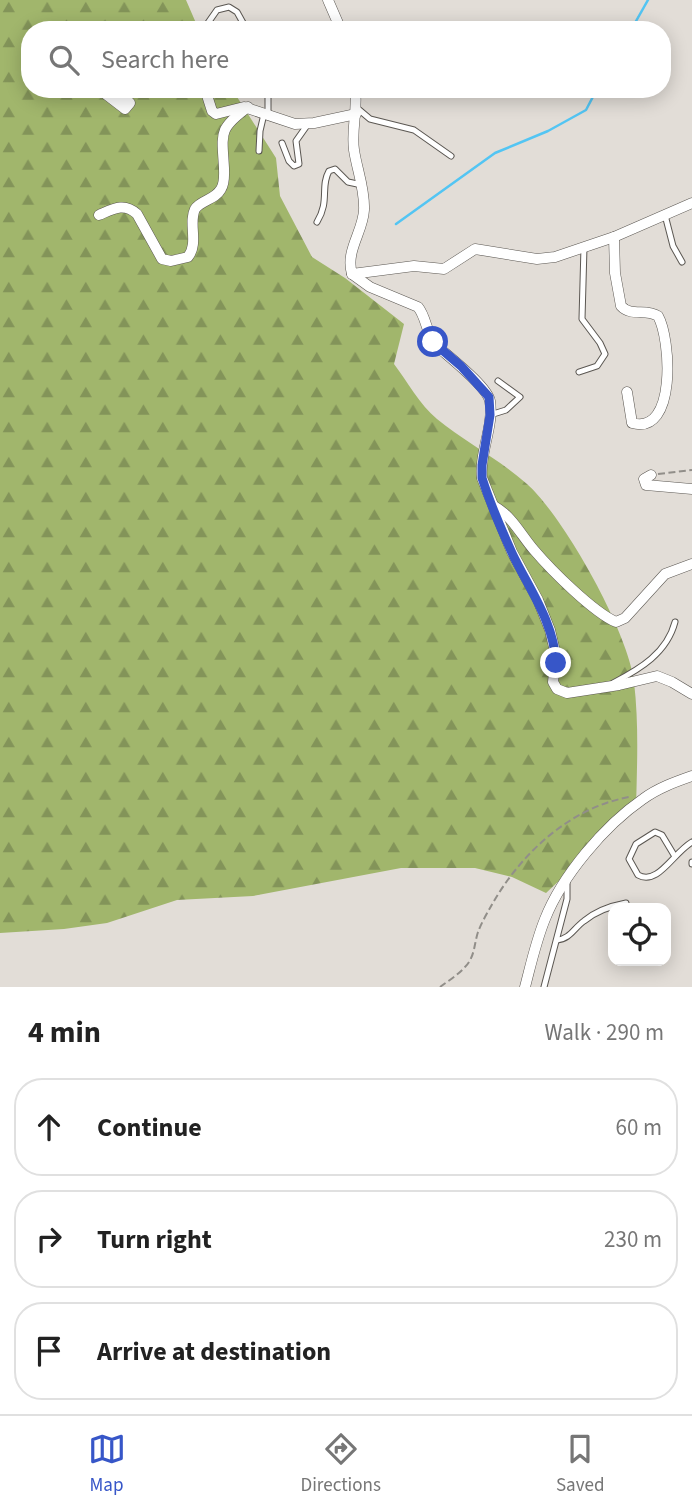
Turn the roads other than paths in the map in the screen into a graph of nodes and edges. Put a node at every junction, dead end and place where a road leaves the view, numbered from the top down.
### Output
1 (328, 0) edge
2 (209, 21) edge
3 (242, 21) edge
4 (337, 21) edge
5 (111, 98) edge
6 (125, 98) edge
7 (208, 98) edge
8 (267, 98) edge
9 (355, 98) edge
10 (248, 107) junction
11 (356, 111) junction
12 (266, 115) junction
13 (308, 124) junction
14 (282, 143) dead end
15 (259, 151) dead end
16 (451, 156) dead end
17 (362, 185) junction
18 (692, 204) edge
19 (99, 215) dead end
20 (665, 215) junction
21 (317, 222) dead end
22 (614, 237) junction
23 (584, 247) junction
24 (681, 261) dead end
25 (352, 274) junction
26 (579, 372) dead end
27 (498, 381) dead end
28 (627, 391) dead end
29 (490, 415) junction
30 (651, 475) road end
31 (692, 489) edge
32 (494, 506) junction
33 (692, 564) edge
34 (675, 622) dead end
35 (604, 687) junction
36 (692, 694) edge
37 (692, 776) edge
38 (692, 842) edge
39 (674, 855) junction
40 (567, 878) junction
41 (608, 907) edge
42 (557, 940) junction
43 (526, 987) edge
44 (544, 987) edge

1 - 4 street
2 - 3 lane
5 - 6 street
7 - 10 street
8 - 12 lane
9 - 11 street
10 - 12 street
10 - 19 street
11 - 13 street
11 - 16 lane
11 - 17 street
12 - 13 street
12 - 15 lane
13 - 14 lane
17 - 21 lane
17 - 25 street
18 - 20 street
20 - 22 street
20 - 24 lane
22 - 23 street
22 - 28 street
23 - 25 street
23 - 26 lane
25 - 29 street
27 - 29 lane
29 - 32 street
30 - 31 street
32 - 33 street
32 - 35 street
34 - 35 lane
35 - 36 street
37 - 40 street
38 - 39 lane
39 - 39 lane
40 - 42 lane
40 - 43 street
41 - 42 lane
42 - 44 lane

